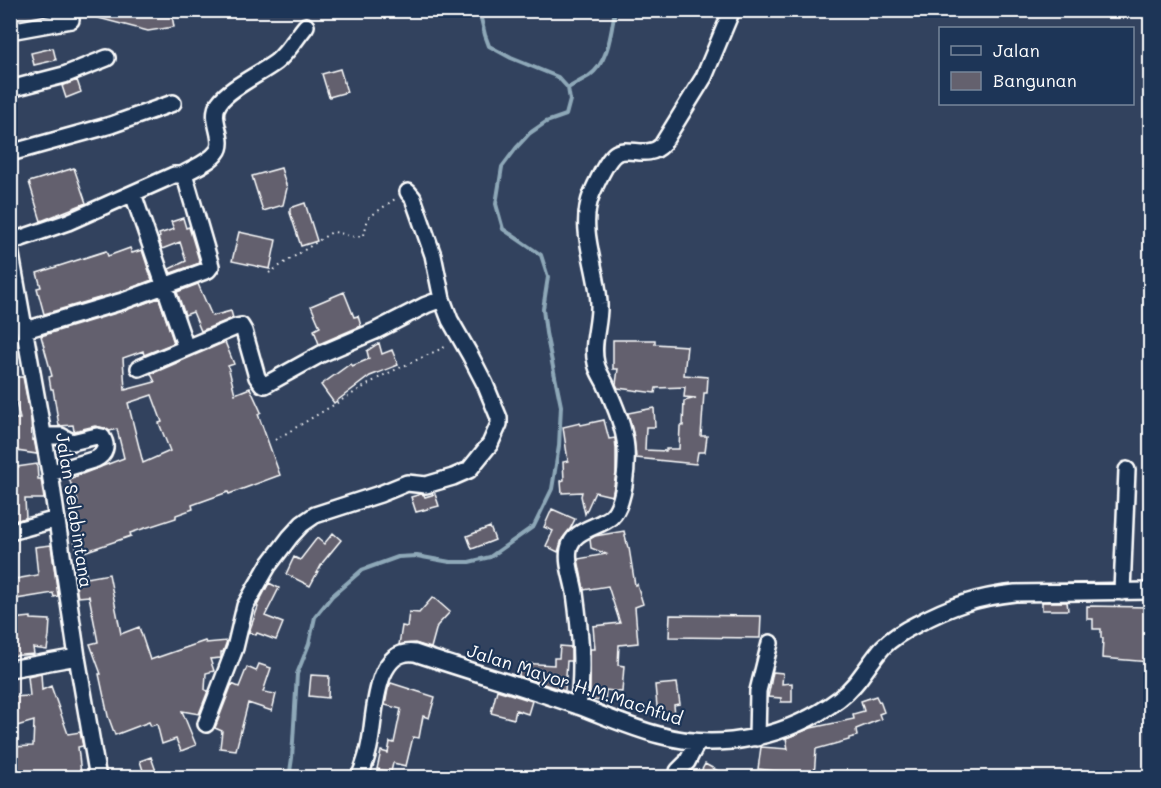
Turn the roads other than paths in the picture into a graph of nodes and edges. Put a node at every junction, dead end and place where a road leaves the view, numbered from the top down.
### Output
1 (732, 10) edge
2 (71, 20) dead end
3 (306, 26) dead end
4 (10, 32) edge
5 (107, 58) dead end
6 (10, 89) edge
7 (173, 103) dead end
8 (10, 153) edge
9 (182, 175) junction
10 (408, 192) road end
11 (133, 194) junction
12 (10, 242) edge
13 (10, 249) edge
14 (166, 287) junction
15 (442, 299) junction
16 (25, 330) junction
17 (186, 348) junction
18 (139, 368) dead end
19 (44, 436) junction
20 (1127, 470) dead end
21 (51, 473) junction
22 (57, 519) junction
23 (10, 532) edge
24 (1150, 591) edge
25 (1122, 592) junction
26 (770, 643) dead end
27 (77, 657) junction
28 (10, 669) edge
29 (578, 706) junction
30 (206, 724) dead end
31 (757, 738) junction
32 (697, 742) junction
33 (678, 771) dead end
34 (98, 777) edge
35 (359, 777) edge

1 - 29 street
2 - 4 street
3 - 9 street
5 - 6 street
7 - 8 street
9 - 11 street
9 - 14 street
10 - 15 street
11 - 12 street
11 - 14 street
13 - 16 street, Jalan Selabintana
14 - 16 street
14 - 17 street
15 - 17 street
15 - 30 street
16 - 19 street, Jalan Selabintana
17 - 18 street
19 - 21 street, Jalan Selabintana
19 - 21 street
20 - 25 street
21 - 22 street, Jalan Selabintana
22 - 23 street
22 - 27 street, Jalan Selabintana
24 - 25 street, Jalan Mayor H.M.Machfud
25 - 31 street, Jalan Mayor H.M.Machfud
26 - 31 street
27 - 28 street
27 - 34 street, Jalan Selabintana
29 - 32 street, Jalan Mayor H.M.Machfud
29 - 35 street, Jalan Mayor H.M.Machfud
31 - 32 street, Jalan Mayor H.M.Machfud
32 - 33 street

